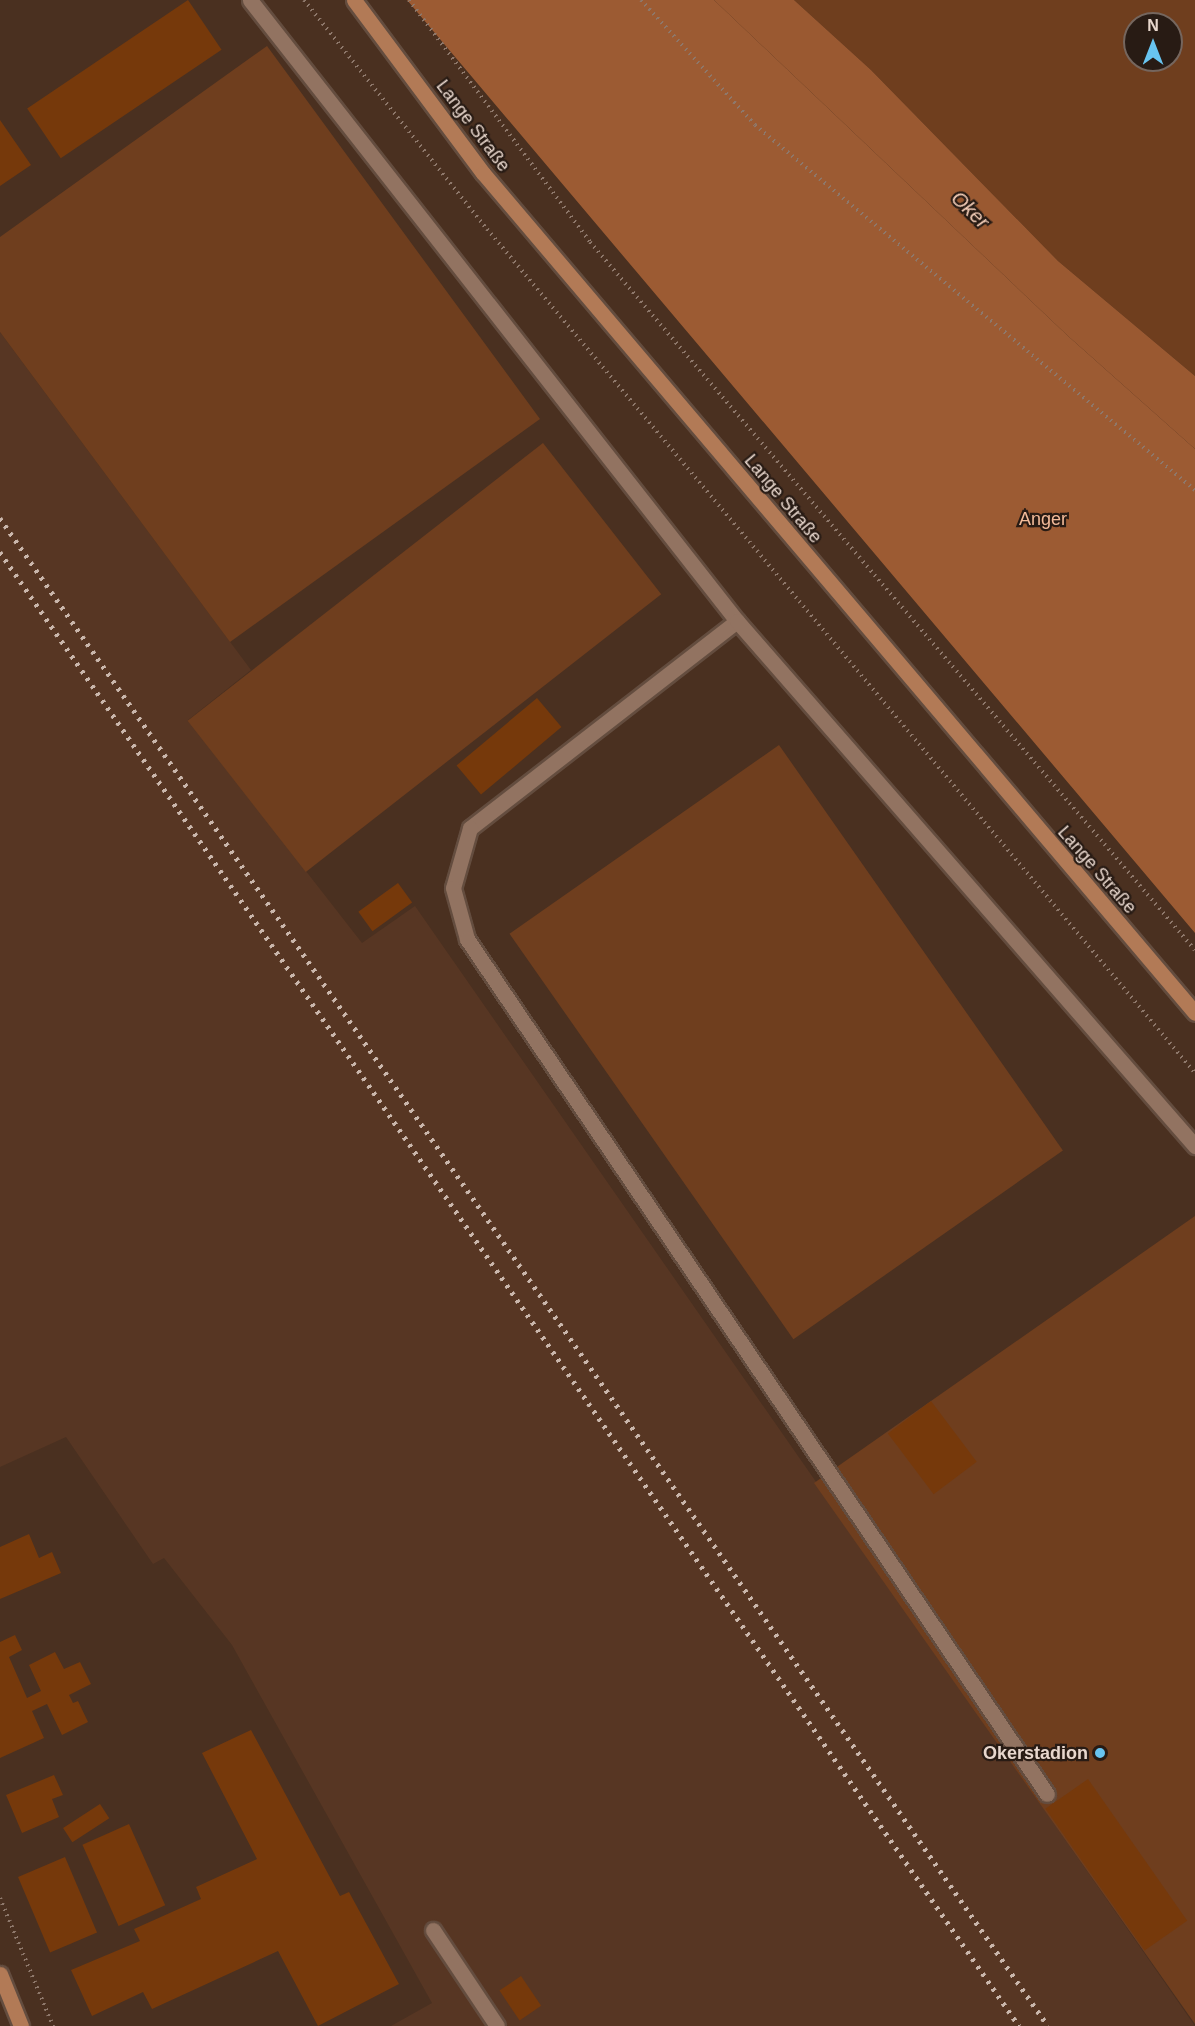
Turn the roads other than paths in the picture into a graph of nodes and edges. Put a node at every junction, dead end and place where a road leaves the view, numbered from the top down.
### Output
1 (250, 0) edge
2 (354, 0) edge
3 (737, 621) junction
4 (1195, 1013) edge
5 (1195, 1146) edge
6 (1047, 1794) dead end
7 (433, 1930) dead end
8 (0, 1974) edge
9 (21, 2026) edge
10 (497, 2026) edge

1 - 3 street
2 - 4 street, Lange Straße
3 - 5 street
3 - 6 street
7 - 10 street
8 - 9 street

